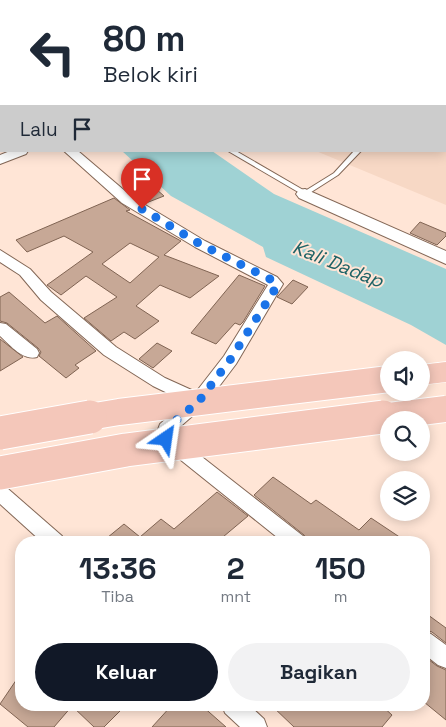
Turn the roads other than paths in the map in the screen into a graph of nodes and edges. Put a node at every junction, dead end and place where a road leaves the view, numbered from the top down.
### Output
1 (20, 152) edge
2 (71, 152) edge
3 (233, 152) edge
4 (357, 152) edge
5 (0, 160) edge
6 (305, 194) junction
7 (0, 255) edge
8 (446, 258) edge
9 (0, 328) edge
10 (31, 353) dead end
11 (446, 372) edge
12 (430, 374) edge
13 (380, 380) edge
14 (199, 401) junction
15 (446, 409) edge
16 (0, 433) edge
17 (0, 474) edge
18 (0, 493) edge
19 (48, 536) edge
20 (285, 536) edge
21 (430, 646) edge
22 (446, 658) edge
23 (239, 711) edge
24 (256, 727) edge

1 - 5 street
2 - 14 street
3 - 6 lane
4 - 6 lane
6 - 8 street
7 - 14 street
9 - 10 street
11 - 12 highway
13 - 16 highway, bridge
14 - 20 street
15 - 17 highway, bridge
18 - 19 street
21 - 22 street
23 - 24 street

